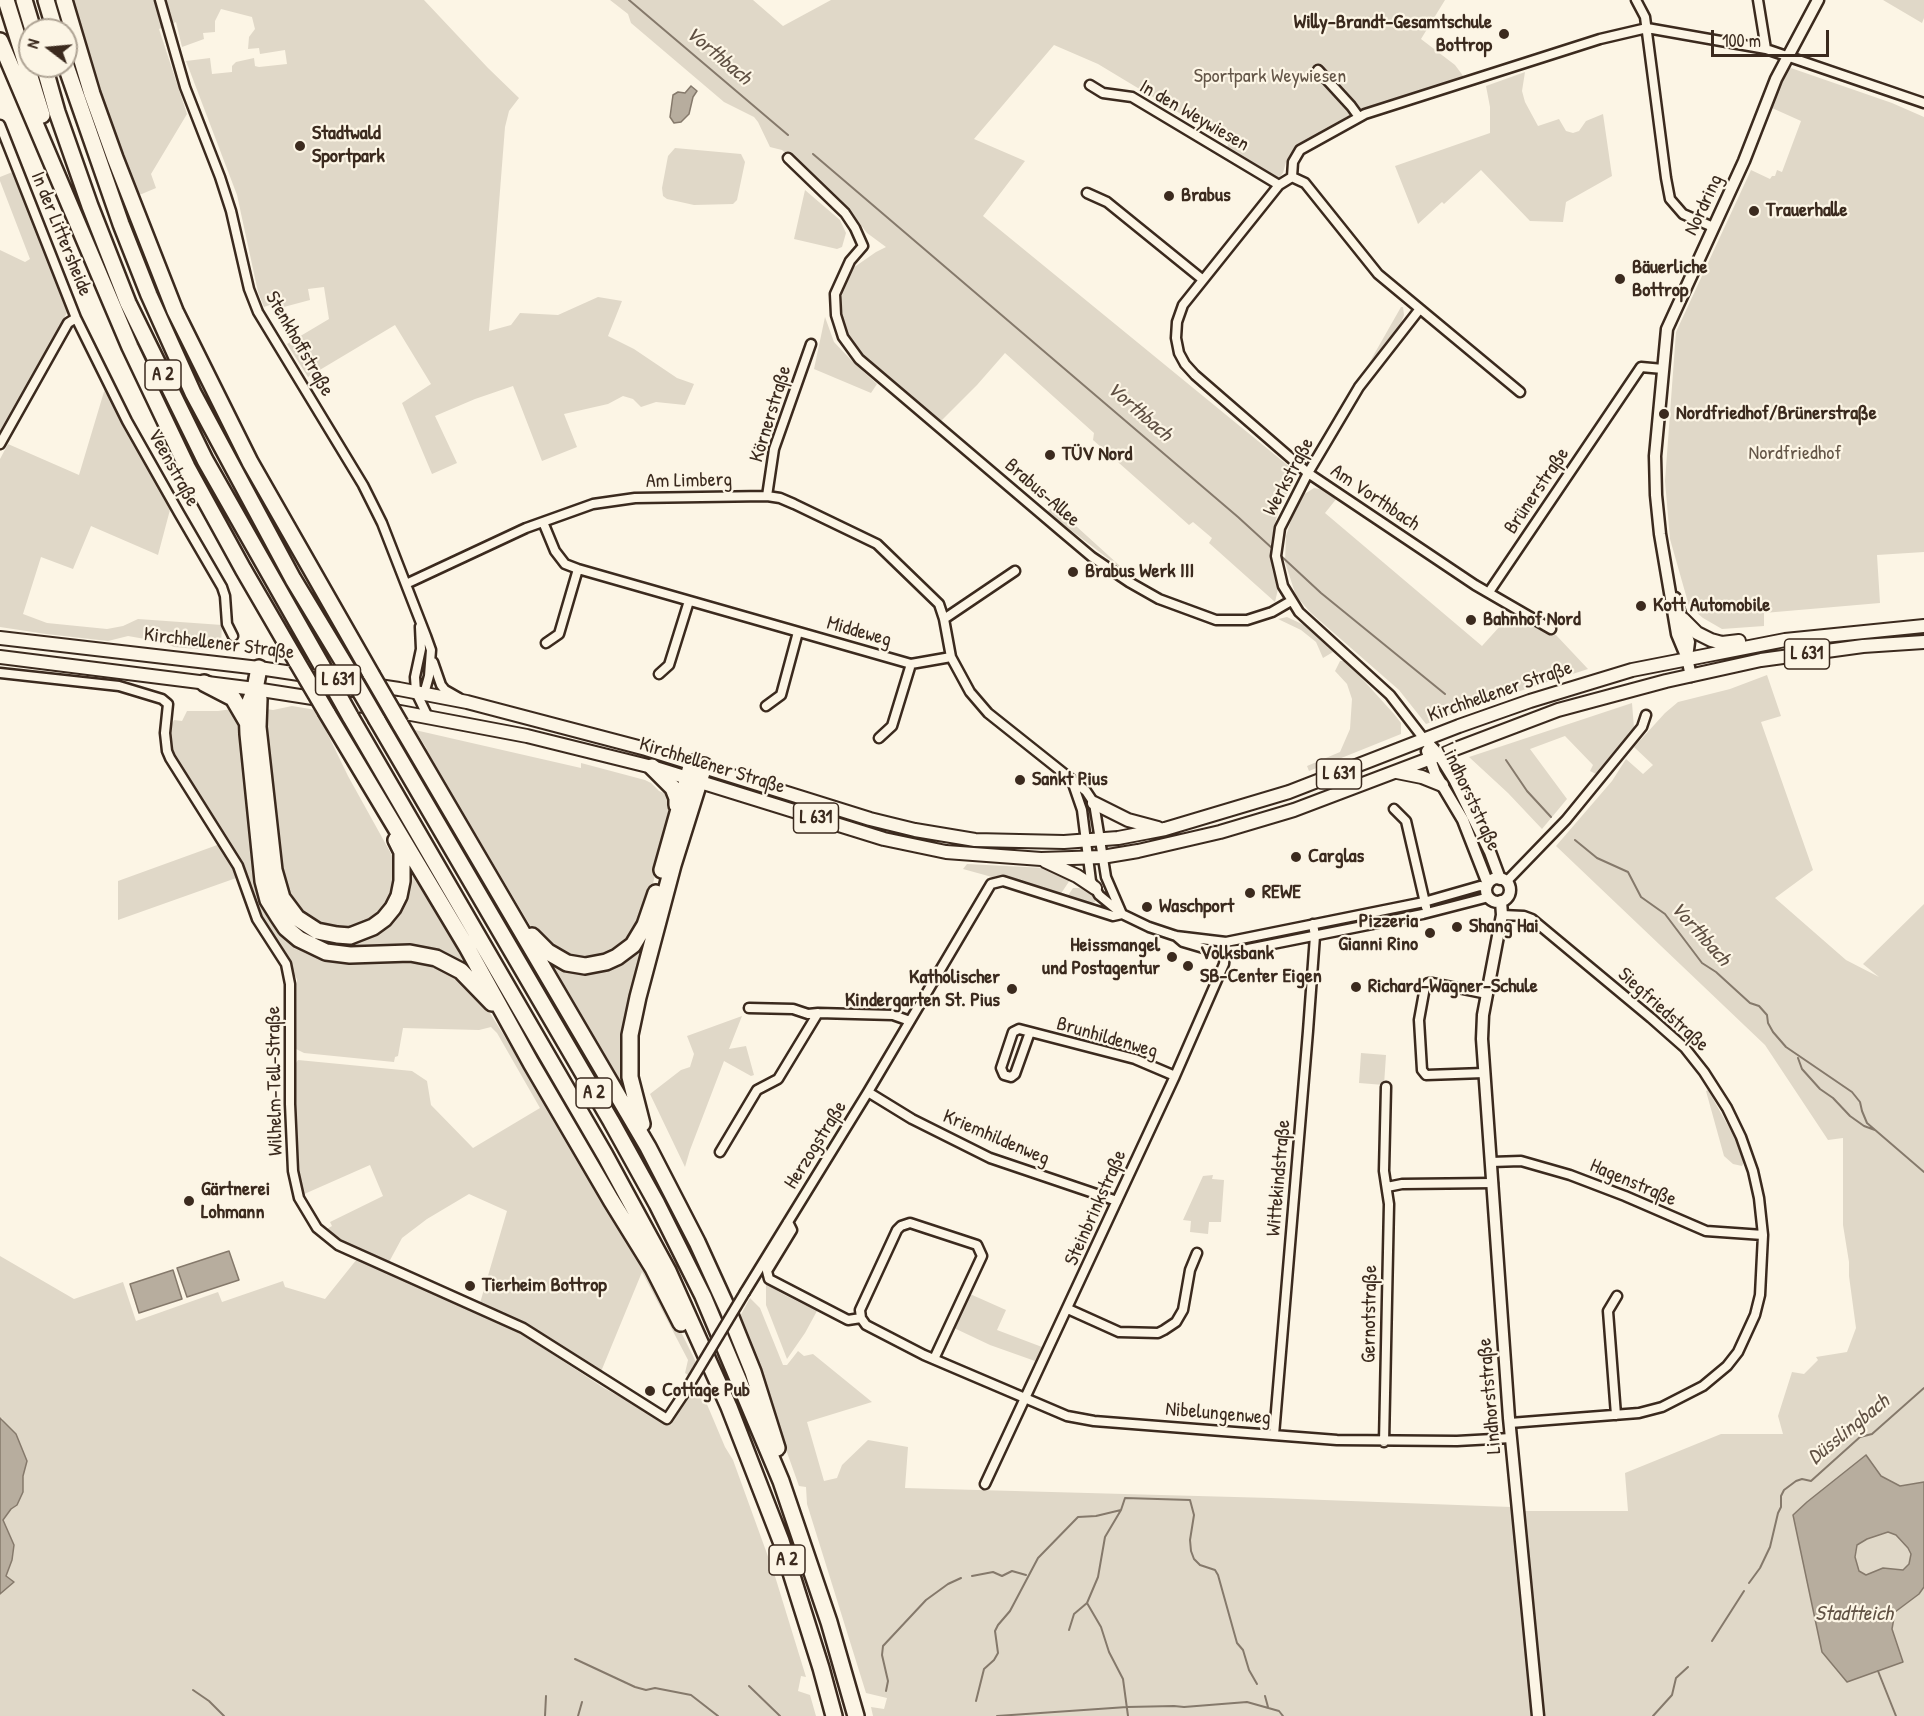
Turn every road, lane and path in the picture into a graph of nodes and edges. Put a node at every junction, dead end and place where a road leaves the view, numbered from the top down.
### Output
1 (6, 0) edge
2 (24, 0) edge
3 (46, 0) edge
4 (64, 0) edge
5 (160, 0) edge
6 (1636, 0) edge
7 (1758, 0) edge
8 (1818, 0) edge
9 (29, 18) edge
10 (51, 18) edge
11 (1647, 28) junction
12 (0, 41) edge
13 (1766, 49) junction
14 (1787, 56) junction
15 (1318, 70) dead end
16 (47, 78) edge
17 (70, 78) edge
18 (1090, 85) dead end
19 (1924, 104) edge
20 (79, 109) junction
21 (1359, 117) junction
22 (0, 125) edge
23 (788, 158) dead end
24 (1292, 177) junction
25 (1279, 185) junction
26 (1087, 193) dead end
27 (132, 200) junction
28 (1713, 228) junction
29 (1202, 279) junction
30 (104, 287) junction
31 (1419, 310) junction
32 (76, 318) junction
33 (811, 344) dead end
34 (1663, 369) junction
35 (1520, 392) dead end
36 (0, 444) edge
37 (1308, 472) junction
38 (767, 496) junction
39 (543, 522) junction
40 (578, 569) junction
41 (1015, 571) dead end
42 (1667, 578) junction
43 (406, 584) junction
44 (1489, 592) junction
45 (689, 601) junction
46 (1291, 601) junction
47 (944, 619) junction
48 (1683, 619) junction
49 (420, 623) junction
50 (1924, 626) edge
51 (1551, 630) dead end
52 (798, 632) junction
53 (233, 636) dead end
54 (0, 638) edge
55 (1924, 642) edge
56 (546, 643) dead end
57 (1754, 645) junction
58 (431, 650) junction
59 (0, 657) edge
60 (951, 657) junction
61 (1687, 658) junction
62 (910, 664) junction
63 (259, 668) junction
64 (416, 672) junction
65 (0, 673) edge
66 (659, 674) dead end
67 (1691, 676) junction
68 (204, 683) junction
69 (255, 689) junction
70 (399, 689) junction
71 (420, 696) junction
72 (467, 702) junction
73 (766, 706) dead end
74 (390, 714) junction
75 (1646, 715) dead end
76 (428, 717) junction
77 (248, 723) junction
78 (879, 738) dead end
79 (1424, 739) junction
80 (1434, 757) junction
81 (652, 767) junction
82 (696, 772) junction
83 (1396, 772) junction
84 (1071, 781) junction
85 (369, 783) junction
86 (1442, 785) junction
87 (1094, 803) junction
88 (1394, 809) dead end
89 (677, 811) junction
90 (1165, 829) junction
91 (1086, 840) junction
92 (1100, 840) junction
93 (1102, 857) junction
94 (1088, 858) junction
95 (1041, 859) junction
96 (1503, 880) junction
97 (497, 888) junction
98 (1095, 888) junction
99 (1488, 889) junction
100 (1501, 901) junction
101 (1424, 902) junction
102 (1427, 913) junction
103 (1122, 914) junction
104 (1502, 915) junction
105 (1314, 924) junction
106 (1176, 936) junction
107 (1315, 936) junction
108 (1226, 942) junction
109 (1227, 952) junction
110 (1487, 994) junction
111 (749, 1008) dead end
112 (818, 1013) junction
113 (910, 1021) junction
114 (1030, 1032) junction
115 (531, 1063) junction
116 (1484, 1073) junction
117 (1175, 1076) junction
118 (1386, 1087) dead end
119 (868, 1092) junction
120 (648, 1148) junction
121 (720, 1152) dead end
122 (1491, 1162) junction
123 (1493, 1183) junction
124 (1387, 1187) junction
125 (1117, 1201) junction
126 (788, 1222) junction
127 (1763, 1235) junction
128 (1197, 1253) dead end
129 (1617, 1296) dead end
130 (1068, 1309) junction
131 (861, 1318) junction
132 (934, 1359) junction
133 (1026, 1397) junction
134 (729, 1407) junction
135 (1616, 1415) junction
136 (667, 1419) joint
137 (1510, 1423) junction
138 (1274, 1435) junction
139 (1511, 1437) junction
140 (1384, 1442) junction
141 (781, 1481) junction
142 (985, 1484) dead end
143 (834, 1716) edge
144 (856, 1716) edge
145 (1538, 1716) edge

1 - 30 highway
2 - 9 highway
3 - 10 highway
4 - 27 highway
5 - 43 street, Stenkhoffstraße
6 - 11 street
7 - 13 street
8 - 14 street, Nordring
11 - 13 street
11 - 21 street
11 - 28 street
12 - 30 highway
13 - 14 street
14 - 19 street
14 - 28 street, Nordring
15 - 21 street
16 - 134 highway, A 2, bridge
17 - 20 highway, A 2
18 - 25 street, In den Weywiesen
20 - 27 highway
20 - 74 highway, A 2, bridge
21 - 24 street
22 - 32 street, In der Littersheide
23 - 46 street, Brabus-Allee
24 - 25 street, Am Vorthbach
24 - 31 street
25 - 29 street, Am Vorthbach
26 - 29 street
27 - 74 highway, bridge
28 - 34 street, Nordring
29 - 37 street, Am Vorthbach
30 - 85 highway, bridge
31 - 35 street
31 - 37 street, Werkstraße
32 - 36 street, In der Littersheide
32 - 53 street, Veenstraße
33 - 38 street, Körnerstraße
34 - 42 street, Nordring
34 - 44 street, Brünerstraße
37 - 44 street, Am Vorthbach
37 - 46 street, Werkstraße
38 - 39 street, Am Limberg
38 - 47 street, Am Limberg
39 - 40 street, Middeweg
39 - 43 street, Am Limberg
40 - 45 street, Middeweg
40 - 56 street
41 - 47 street
42 - 48 street, Nordring
42 - 61 street, Nordring
43 - 49 street, Stenkhoffstraße
44 - 51 street
45 - 52 street, Middeweg
45 - 66 street
46 - 79 street, Werkstraße
47 - 60 street, Am Limberg
48 - 57 main road
48 - 61 street, Nordring
49 - 58 street, Stenkhoffstraße
49 - 64 street, Stenkhoffstraße
50 - 57 main road, Kirchhellener Straße / L 631
52 - 62 street, Middeweg
52 - 73 street, Middeweg
54 - 63 main road, Kirchhellener Straße / L 631
55 - 67 main road, Kirchhellener Straße / L 631
57 - 61 main road, Kirchhellener Straße / L 631
58 - 71 street, Stenkhoffstraße
58 - 72 street, Kirchhellener Straße
59 - 68 main road, Kirchhellener Straße / L 631
60 - 62 street, Middeweg
60 - 84 street, Am Limberg
61 - 67 street, Nordring
61 - 79 main road, Kirchhellener Straße / L 631
62 - 78 street, Middeweg
63 - 69 highway
63 - 70 main road, Kirchhellener Straße / L 631
64 - 70 street
64 - 71 street, Stenkhoffstraße
65 - 136 street, Wilhelm-Tell-Straße
67 - 80 main road, Kirchhellener Straße / L 631
68 - 69 main road, Kirchhellener Straße / L 631
68 - 77 highway
69 - 74 main road, Kirchhellener Straße / L 631
69 - 77 highway
69 - 85 highway
70 - 71 main road, Kirchhellener Straße / L 631
71 - 72 main road, Kirchhellener Straße / L 631
71 - 74 main road, Kirchhellener Straße
71 - 76 street, Stenkhoffstraße
72 - 82 main road, Kirchhellener Straße / L 631
74 - 76 main road, Kirchhellener Straße / L 631
74 - 97 highway
74 - 141 highway, A 2
75 - 96 street
76 - 81 main road, Kirchhellener Straße / L 631
77 - 115 highway
79 - 80 street, Lindhorststraße
79 - 90 main road, Kirchhellener Straße / L 631
80 - 83 main road, Kirchhellener Straße / L 631
80 - 86 street, Lindhorststraße
80 - 96 street, Lindhorststraße
81 - 82 main road, Kirchhellener Straße / L 631
81 - 89 highway
82 - 89 highway
82 - 91 main road, Kirchhellener Straße / L 631
82 - 95 main road, Kirchhellener Straße / L 631
82 - 120 highway
83 - 86 main road
83 - 93 main road, Kirchhellener Straße / L 631
84 - 87 street, Am Limberg
84 - 91 street, Am Limberg
85 - 115 highway
86 - 99 street, Lindhorststraße
87 - 90 main road
87 - 92 street
88 - 101 street
89 - 97 highway
90 - 92 main road, Kirchhellener Straße / L 631
91 - 92 main road, Kirchhellener Straße / L 631
91 - 94 street, Am Limberg
92 - 93 street
93 - 94 main road, Kirchhellener Straße / L 631
93 - 103 street
94 - 95 main road, Kirchhellener Straße / L 631
94 - 98 street
95 - 98 main road
96 - 99 street
96 - 100 street
97 - 120 highway
98 - 103 street
99 - 100 street
99 - 101 street
99 - 102 street
100 - 104 street, Lindhorststraße
101 - 102 street
101 - 105 street
102 - 107 street
103 - 106 street
103 - 113 street, Herzogstraße
104 - 110 street, Lindhorststraße
104 - 127 street, Siegfriedstraße
105 - 107 street, Wittekindstraße
105 - 108 street
106 - 108 street
106 - 109 street
107 - 109 street
107 - 138 street, Wittekindstraße
108 - 109 street, Steinbrinkstraße
109 - 117 street, Steinbrinkstraße
110 - 116 street, Lindhorststraße
110 - 116 street
111 - 112 street
112 - 113 street
112 - 121 street
113 - 119 street, Herzogstraße
114 - 114 street, Brunhildenweg
114 - 117 street, Brunhildenweg
115 - 134 highway
116 - 122 street, Lindhorststraße
117 - 125 street, Steinbrinkstraße
118 - 124 street, Gernotstraße
119 - 125 street, Kriemhildenweg
119 - 126 street, Herzogstraße
120 - 141 highway
122 - 123 street, Lindhorststraße
122 - 127 street, Hagenstraße
123 - 124 street
123 - 137 street, Lindhorststraße
124 - 140 street, Gernotstraße
125 - 130 street, Steinbrinkstraße
126 - 131 street, Nibelungenweg
126 - 136 street, Herzogstraße, bridge
127 - 135 street, Siegfriedstraße
128 - 130 street
129 - 135 street
130 - 133 street, Steinbrinkstraße
131 - 132 street, Nibelungenweg
131 - 132 street
132 - 133 street, Nibelungenweg
133 - 138 street, Nibelungenweg
133 - 142 street, Steinbrinkstraße
134 - 143 highway, A 2
135 - 137 street, Siegfriedstraße
137 - 139 street, Lindhorststraße
138 - 140 street, Nibelungenweg
139 - 140 street, Nibelungenweg
139 - 145 street, Lindhorststraße
141 - 144 highway, A 2

